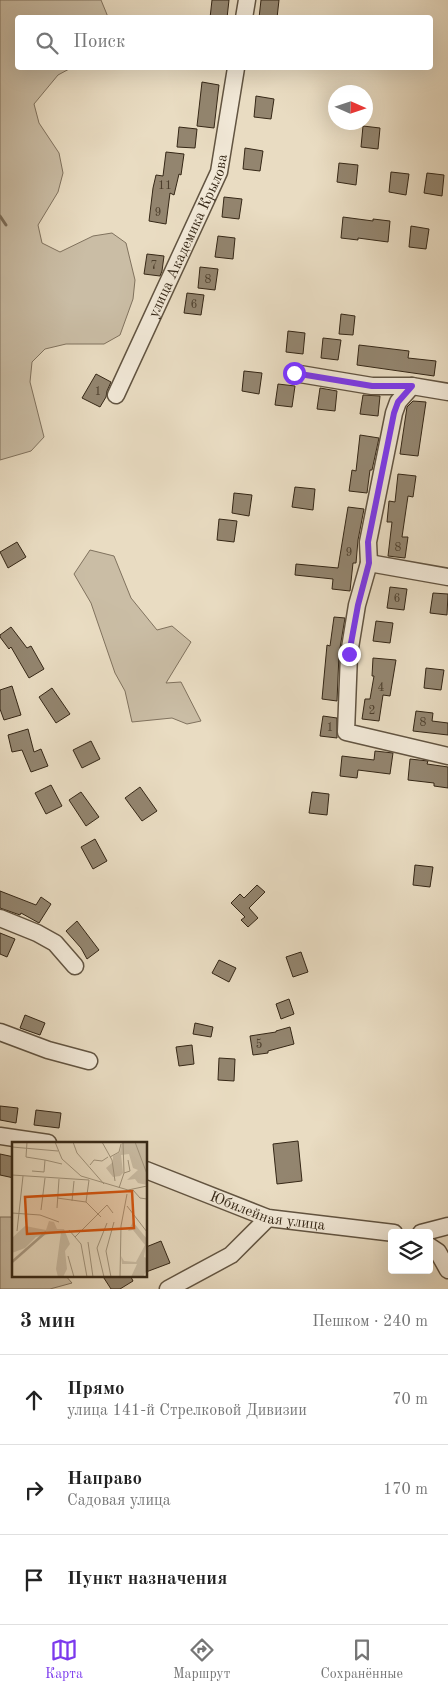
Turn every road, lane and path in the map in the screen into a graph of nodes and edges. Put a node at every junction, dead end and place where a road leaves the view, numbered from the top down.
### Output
1 (247, 0) edge
2 (244, 15) edge
3 (236, 70) edge
4 (294, 373) dead end
5 (412, 386) junction
6 (448, 392) edge
7 (116, 395) dead end
8 (369, 563) junction
9 (448, 577) edge
10 (448, 756) edge
11 (0, 918) edge
12 (75, 966) dead end
13 (0, 1032) edge
14 (88, 1060) dead end
15 (0, 1136) edge
16 (41, 1142) edge
17 (148, 1171) edge
18 (268, 1218) junction
19 (448, 1226) edge
20 (433, 1230) edge
21 (388, 1232) edge
22 (433, 1249) edge
23 (448, 1270) edge
24 (168, 1289) edge

1 - 2 street
3 - 7 street, улица Академика Крылова
4 - 5 street
5 - 6 street
5 - 8 street
8 - 9 street
8 - 10 street
11 - 12 street
13 - 14 street
15 - 16 street
17 - 18 street, Юбилейная улица
18 - 21 street, Юбилейная улица
18 - 24 street
19 - 20 street
22 - 23 street

